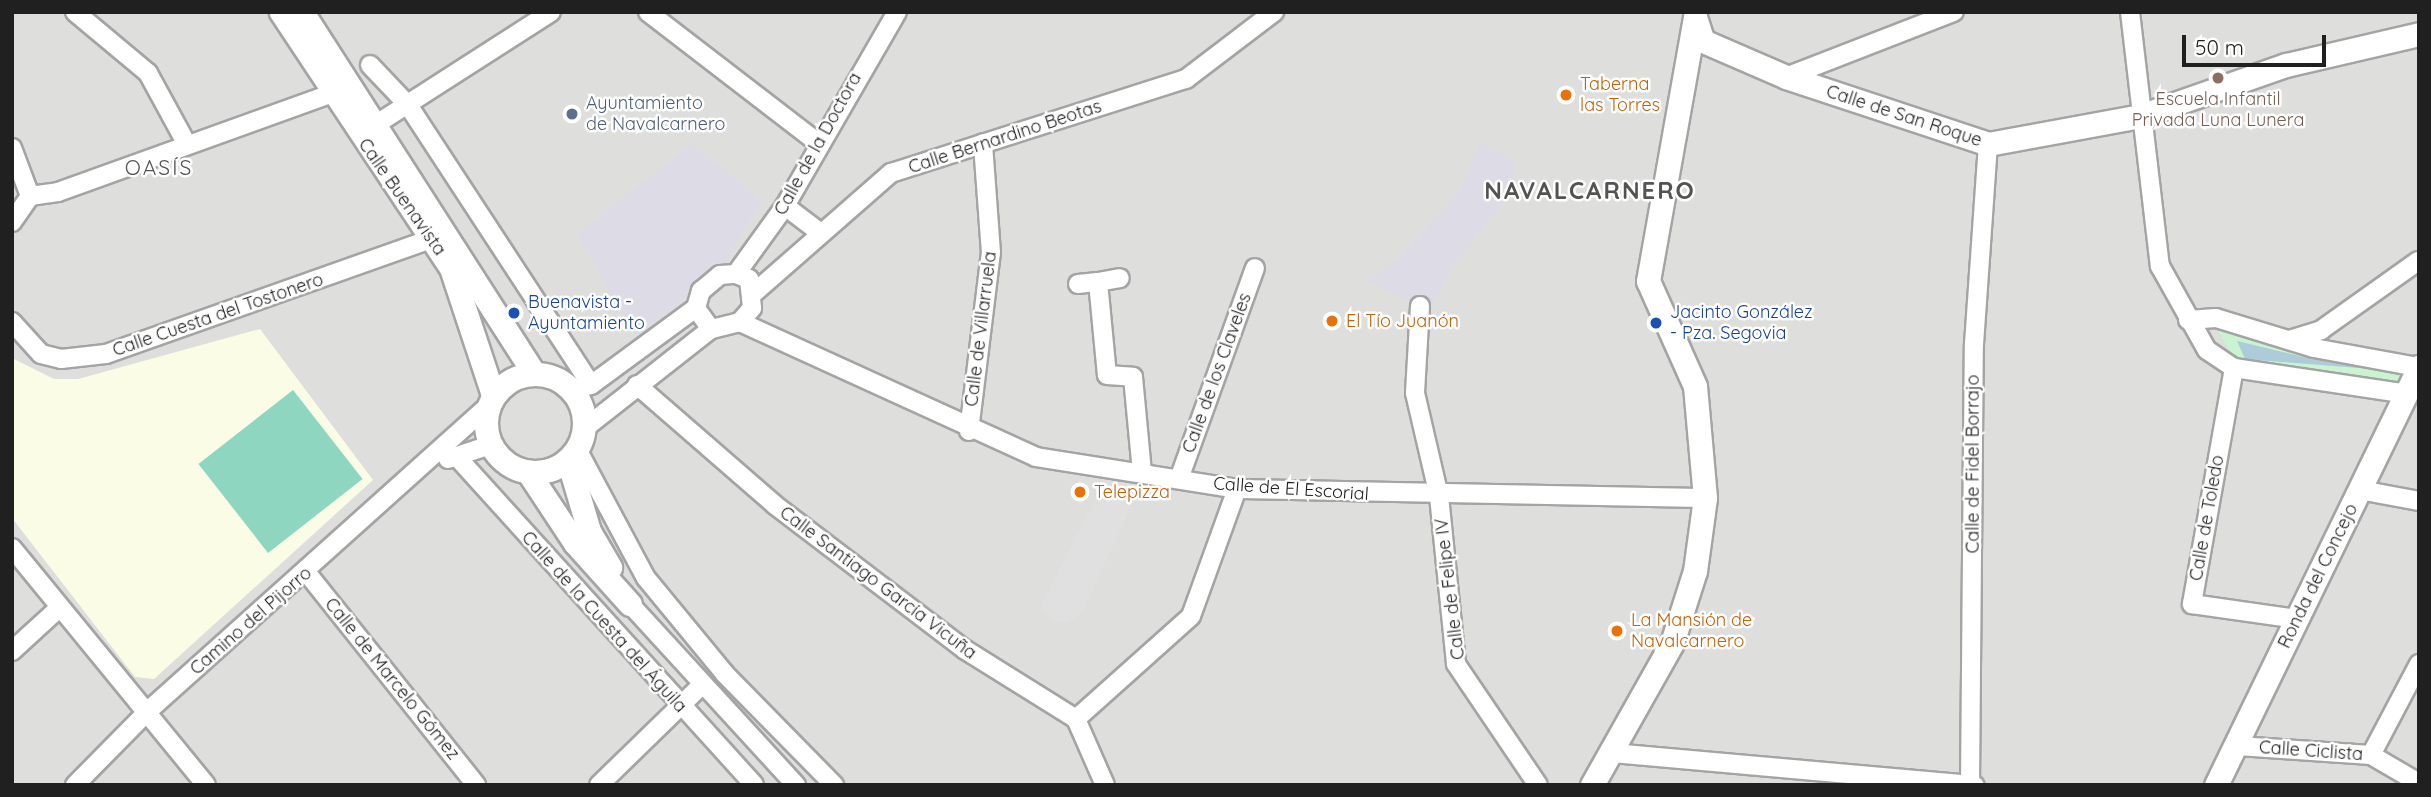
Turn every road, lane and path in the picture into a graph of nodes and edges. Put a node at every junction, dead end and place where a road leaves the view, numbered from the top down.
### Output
1 (75, 12) edge
2 (281, 12) edge
3 (302, 12) edge
4 (551, 12) edge
5 (648, 12) edge
6 (897, 12) edge
7 (1274, 12) edge
8 (1954, 12) edge
9 (2130, 12) edge
10 (1695, 14) edge
11 (2419, 34) edge
12 (370, 65) dead end
13 (1786, 78) junction
14 (330, 94) junction
15 (408, 105) junction
16 (2140, 116) junction
17 (375, 125) junction
18 (185, 141) junction
19 (817, 142) junction
20 (983, 143) junction
21 (1988, 144) junction
22 (12, 148) edge
23 (30, 196) junction
24 (785, 206) junction
25 (12, 222) edge
26 (818, 231) junction
27 (433, 238) junction
28 (2418, 261) edge
29 (1255, 268) dead end
30 (736, 274) junction
31 (1120, 278) dead end
32 (1098, 282) junction
33 (1078, 284) dead end
34 (755, 292) junction
35 (1420, 306) dead end
36 (696, 309) junction
37 (2188, 320) junction
38 (740, 321) junction
39 (12, 322) edge
40 (711, 329) junction
41 (2289, 340) junction
42 (2418, 367) edge
43 (2234, 368) junction
44 (534, 373) junction
45 (637, 385) junction
46 (582, 387) junction
47 (2401, 393) junction
48 (491, 400) junction
49 (585, 428) junction
50 (969, 431) junction
51 (490, 445) junction
52 (573, 455) junction
53 (457, 457) junction
54 (431, 463) junction
55 (528, 472) junction
56 (1142, 473) junction
57 (1178, 479) junction
58 (1237, 489) junction
59 (2360, 490) junction
60 (1439, 496) junction
61 (1705, 498) junction
62 (2419, 501) edge
63 (12, 548) edge
64 (307, 573) junction
65 (646, 578) junction
66 (626, 596) junction
67 (58, 609) junction
68 (2298, 619) junction
69 (12, 651) edge
70 (2419, 664) edge
71 (704, 684) junction
72 (680, 708) junction
73 (148, 711) junction
74 (768, 718) junction
75 (1076, 719) junction
76 (749, 735) junction
77 (2238, 746) junction
78 (1613, 753) junction
79 (2371, 755) junction
80 (2419, 783) edge
81 (75, 785) edge
82 (206, 785) edge
83 (476, 785) edge
84 (598, 785) edge
85 (754, 785) edge
86 (796, 785) edge
87 (834, 785) edge
88 (1105, 785) edge
89 (1538, 785) edge
90 (1592, 785) edge
91 (1973, 785) edge
92 (2216, 785) edge

1 - 18 street
2 - 14 street, Calle Buenavista
3 - 17 street, Calle Buenavista
4 - 15 street
5 - 19 street
6 - 19 street, Calle de la Doctora
7 - 20 street, Calle Bernardino Beotas
8 - 13 street
9 - 16 street
10 - 13 street, Calle de San Roque
10 - 61 street
11 - 16 street, Calle de San Roque
12 - 15 street
13 - 21 street, Calle de San Roque
14 - 18 street
14 - 27 street, Calle Buenavista
15 - 17 street
15 - 46 street
16 - 21 street, Calle de San Roque
16 - 37 street
17 - 44 street, Calle Buenavista
18 - 23 street
19 - 24 street, Calle de la Doctora
20 - 26 street, Calle Bernardino Beotas
20 - 50 street, Calle de Villarruela
21 - 91 street, Calle de Fidel Borrajo
22 - 23 street
23 - 25 street
24 - 26 street
24 - 30 street, Calle de la Doctora
26 - 34 street, Calle Bernardino Beotas
27 - 39 street, Calle Cuesta del Tostonero
27 - 48 street, Calle Buenavista
28 - 41 street
29 - 57 street, Calle de los Claveles
30 - 34 street
30 - 36 street
31 - 32 street
32 - 33 street
32 - 56 street
34 - 38 street
35 - 60 street, Calle de Felipe IV
36 - 40 street
36 - 46 street
37 - 41 street
37 - 43 street
38 - 40 street
38 - 50 street, Calle de El Escorial
40 - 45 street
41 - 42 street
42 - 47 street, Ronda del Concejo
43 - 47 street
43 - 68 street, Calle de Toledo
44 - 46 street
44 - 48 street
45 - 49 street
45 - 75 street, Calle Santiago García Vicuña
46 - 49 street
47 - 59 street, Ronda del Concejo
48 - 51 street
48 - 54 street, Camino del Pijorro
49 - 52 street
50 - 56 street, Calle de El Escorial
51 - 53 street, Camino del Pijorro
51 - 55 street
52 - 55 street
52 - 65 street
52 - 66 street, Calle de la Cuesta del Águila
53 - 54 street, Camino del Pijorro
53 - 72 street, Calle de la Cuesta del Águila
54 - 64 street, Camino del Pijorro
55 - 66 street, Calle de la Cuesta del Águila
56 - 57 street, Calle de El Escorial
57 - 58 street, Calle de El Escorial
58 - 60 street, Calle de El Escorial
58 - 75 street
59 - 62 street
59 - 68 street, Ronda del Concejo
60 - 61 street, Calle de El Escorial
60 - 89 street, Calle de Felipe IV
61 - 78 street
63 - 67 street
64 - 73 street, Camino del Pijorro
64 - 83 street, Calle de Marcelo Gómez
65 - 66 street, Calle de la Cuesta del Águila
65 - 74 street
66 - 71 street, Calle de la Cuesta del Águila
67 - 69 street
67 - 73 street
68 - 77 street, Ronda del Concejo
70 - 79 street
71 - 72 street
71 - 76 street, Calle de la Cuesta del Águila
72 - 84 street
72 - 85 street, Calle de la Cuesta del Águila
73 - 81 street, Camino del Pijorro
73 - 82 street
74 - 76 street
74 - 87 street
75 - 88 street
76 - 86 street, Calle de la Cuesta del Águila
77 - 79 street, Calle Ciclista
77 - 92 street, Ronda del Concejo
78 - 90 street
78 - 91 street
79 - 80 street, Calle Ciclista

